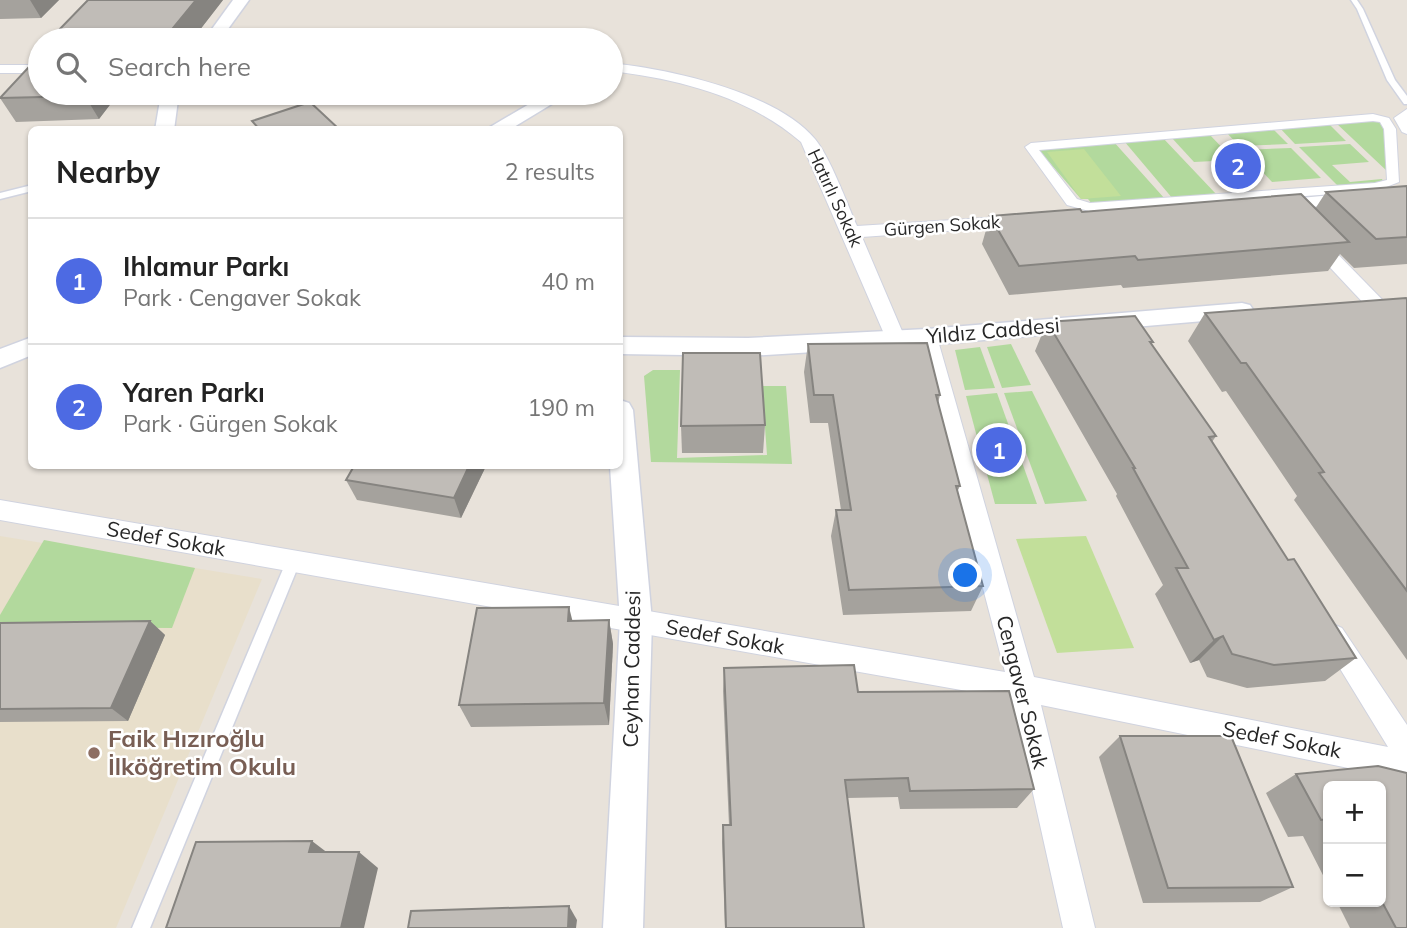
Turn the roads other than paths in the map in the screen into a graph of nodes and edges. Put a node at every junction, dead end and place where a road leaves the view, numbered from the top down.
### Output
1 (241, 0) edge
2 (1354, 0) edge
3 (221, 28) edge
4 (623, 68) edge
5 (0, 69) edge
6 (28, 69) edge
7 (1407, 102) edge
8 (168, 105) edge
9 (539, 105) edge
10 (1407, 114) edge
11 (165, 126) edge
12 (501, 126) edge
13 (1407, 129) edge
14 (28, 189) edge
15 (1407, 193) edge
16 (0, 197) edge
17 (1273, 200) junction
18 (1059, 219) edge
19 (1031, 220) edge
20 (853, 232) junction
21 (1407, 298) edge
22 (1373, 301) junction
23 (1346, 303) edge
24 (1265, 309) edge
25 (1130, 319) junction
26 (926, 337) junction
27 (1407, 337) edge
28 (895, 338) junction
29 (1145, 342) edge
30 (623, 346) edge
31 (28, 347) edge
32 (0, 359) edge
33 (623, 450) edge
34 (0, 510) edge
35 (293, 562) junction
36 (1317, 611) edge
37 (636, 621) junction
38 (1023, 688) junction
39 (1407, 751) edge
40 (1407, 765) edge
41 (141, 928) edge
42 (622, 928) edge
43 (1079, 928) edge

1 - 3 street
2 - 7 lane
4 - 20 street, Hatırlı Sokak
5 - 6 street
8 - 11 street
9 - 12 street
10 - 13 street
14 - 16 lane
15 - 17 street
17 - 17 street
17 - 18 street
17 - 22 street
19 - 20 street, Gürgen Sokak
20 - 28 street, Hatırlı Sokak
21 - 22 street
22 - 23 street
22 - 27 street
24 - 25 street, Yıldız Caddesi
25 - 26 street, Yıldız Caddesi
25 - 29 street
26 - 28 street, Yıldız Caddesi
26 - 38 street, Cengaver Sokak
28 - 30 street, Yıldız Caddesi
31 - 32 street
33 - 37 street, Ceyhan Caddesi
34 - 35 street, Sedef Sokak
35 - 37 street, Sedef Sokak
35 - 41 lane
36 - 39 street
37 - 38 street, Sedef Sokak
37 - 42 street, Ceyhan Caddesi
38 - 40 street, Sedef Sokak
38 - 43 street, Cengaver Sokak

